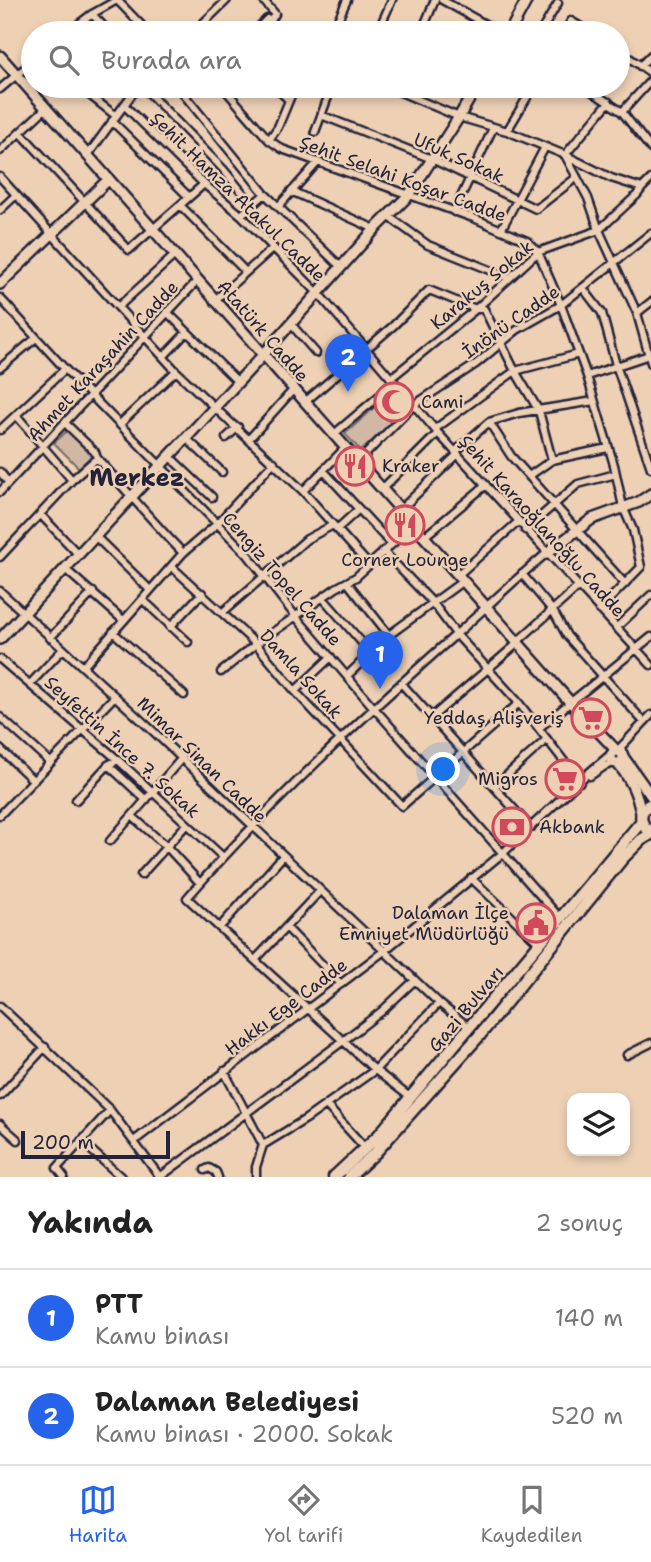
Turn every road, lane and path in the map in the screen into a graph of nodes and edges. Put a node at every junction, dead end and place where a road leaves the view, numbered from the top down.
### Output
1 (117, 0) edge
2 (227, 0) edge
3 (263, 0) edge
4 (347, 0) edge
5 (392, 0) edge
6 (435, 0) edge
7 (442, 0) edge
8 (527, 0) edge
9 (558, 3) dead end
10 (92, 15) junction
11 (85, 21) edge
12 (98, 21) edge
13 (137, 21) edge
14 (205, 21) edge
15 (268, 21) edge
16 (337, 21) edge
17 (382, 21) edge
18 (426, 21) edge
19 (479, 21) edge
20 (516, 21) edge
21 (547, 21) edge
22 (651, 55) edge
23 (0, 56) edge
24 (630, 59) edge
25 (640, 66) junction
26 (21, 71) edge
27 (651, 73) edge
28 (16, 75) junction
29 (21, 80) edge
30 (651, 80) edge
31 (0, 89) edge
32 (37, 98) edge
33 (92, 98) edge
34 (129, 98) edge
35 (152, 98) edge
36 (187, 98) edge
37 (233, 98) edge
38 (328, 98) edge
39 (419, 98) edge
40 (470, 98) edge
41 (527, 98) edge
42 (603, 98) edge
43 (289, 100) edge
44 (609, 102) junction
45 (124, 105) junction
46 (46, 108) junction
47 (622, 112) junction
48 (321, 116) junction
49 (459, 117) junction
50 (114, 118) junction
51 (493, 128) junction
52 (507, 131) junction
53 (20, 132) junction
54 (315, 132) dead end
55 (270, 140) junction
56 (545, 147) junction
57 (201, 148) junction
58 (651, 149) edge
59 (0, 150) edge
60 (565, 155) junction
61 (88, 156) junction
62 (432, 159) junction
63 (318, 162) junction
64 (183, 163) junction
65 (0, 177) edge
66 (470, 177) junction
67 (577, 177) junction
68 (109, 179) junction
69 (651, 179) edge
70 (204, 184) junction
71 (642, 188) junction
72 (291, 191) junction
73 (265, 194) junction
74 (16, 195) junction
75 (409, 195) junction
76 (189, 197) junction
77 (85, 200) junction
78 (518, 200) junction
79 (252, 204) junction
80 (180, 205) junction
81 (278, 207) junction
82 (0, 210) edge
83 (454, 212) junction
84 (241, 215) junction
85 (388, 216) junction
86 (376, 229) junction
87 (153, 230) junction
88 (502, 230) junction
89 (600, 230) junction
90 (651, 233) edge
91 (51, 234) junction
92 (273, 248) junction
93 (538, 252) junction
94 (175, 255) junction
95 (614, 262) junction
96 (341, 267) junction
97 (246, 272) junction
98 (510, 278) junction
99 (197, 281) junction
100 (0, 284) edge
101 (583, 288) junction
102 (318, 293) junction
103 (0, 298) edge
104 (215, 300) junction
105 (651, 302) edge
106 (561, 305) junction
107 (118, 306) junction
108 (476, 309) junction
109 (167, 312) junction
110 (637, 313) junction
111 (291, 324) junction
112 (187, 332) junction
113 (145, 336) junction
114 (36, 338) junction
115 (501, 344) junction
116 (366, 349) junction
117 (316, 353) dead end
118 (579, 354) junction
119 (263, 355) junction
120 (164, 356) junction
121 (650, 359) edge
122 (616, 365) junction
123 (1, 366) edge
124 (65, 369) junction
125 (176, 371) junction
126 (515, 371) junction
127 (587, 376) junction
128 (391, 378) junction
129 (238, 382) junction
130 (293, 390) junction
131 (92, 394) junction
132 (379, 396) dead end
133 (594, 401) junction
134 (304, 402) junction
135 (414, 405) junction
136 (216, 406) junction
137 (539, 411) junction
138 (16, 415) junction
139 (65, 422) junction
140 (489, 422) junction
141 (120, 424) junction
142 (237, 427) junction
143 (0, 430) edge
144 (437, 431) junction
145 (333, 435) junction
146 (186, 438) junction
147 (226, 438) dead end
148 (250, 438) junction
149 (43, 446) junction
150 (345, 448) junction
151 (608, 448) junction
152 (457, 452) junction
153 (169, 456) junction
154 (97, 458) junction
155 (552, 460) junction
156 (274, 462) junction
157 (358, 462) junction
158 (161, 465) junction
159 (651, 468) edge
160 (323, 470) junction
161 (222, 471) dead end
162 (0, 472) edge
163 (616, 474) junction
164 (529, 475) junction
165 (72, 480) junction
166 (8, 482) junction
167 (486, 485) junction
168 (382, 488) junction
169 (303, 491) junction
170 (0, 492) edge
171 (651, 494) edge
172 (132, 496) junction
173 (212, 497) dead end
174 (555, 506) junction
175 (623, 508) junction
176 (359, 509) junction
177 (400, 510) junction
178 (40, 514) junction
179 (518, 522) junction
180 (217, 524) junction
181 (413, 525) junction
182 (335, 527) junction
183 (525, 530) junction
184 (576, 530) junction
185 (95, 536) junction
186 (424, 537) junction
187 (391, 544) junction
188 (383, 551) junction
189 (183, 553) junction
190 (547, 553) junction
191 (78, 554) junction
192 (0, 557) edge
193 (369, 565) junction
194 (172, 567) junction
195 (65, 569) junction
196 (522, 574) junction
197 (266, 576) junction
198 (460, 578) junction
199 (347, 582) junction
200 (625, 584) junction
201 (578, 587) junction
202 (150, 590) junction
203 (0, 591) edge
204 (93, 592) junction
205 (202, 593) junction
206 (651, 595) edge
207 (323, 598) junction
208 (143, 600) junction
209 (433, 603) junction
210 (486, 607) junction
211 (599, 610) junction
212 (553, 611) junction
213 (223, 612) junction
214 (24, 613) junction
215 (296, 617) junction
216 (123, 620) junction
217 (170, 627) junction
218 (616, 628) junction
219 (113, 632) junction
220 (456, 634) junction
221 (389, 635) junction
222 (651, 637) edge
223 (50, 638) junction
224 (0, 639) edge
225 (188, 642) dead end
226 (517, 643) junction
227 (256, 644) junction
228 (635, 648) junction
229 (63, 649) junction
230 (370, 652) junction
231 (331, 657) junction
232 (0, 659) edge
233 (651, 665) edge
234 (83, 667) junction
235 (488, 671) junction
236 (221, 672) dead end
237 (601, 676) junction
238 (346, 677) junction
239 (401, 683) junction
240 (30, 684) junction
241 (295, 691) junction
242 (184, 695) dead end
243 (115, 696) junction
244 (570, 702) junction
245 (519, 703) junction
246 (374, 708) junction
247 (651, 715) edge
248 (0, 717) edge
249 (432, 718) junction
250 (644, 722) junction
251 (539, 729) junction
252 (81, 730) junction
253 (341, 739) junction
254 (547, 739) junction
255 (0, 749) edge
256 (463, 751) junction
257 (617, 756) junction
258 (181, 758) junction
259 (118, 760) junction
260 (50, 762) junction
261 (108, 765) junction
262 (435, 776) junction
263 (33, 780) junction
264 (580, 782) junction
265 (495, 786) junction
266 (153, 792) junction
267 (651, 796) edge
268 (76, 800) dead end
269 (146, 800) junction
270 (651, 804) edge
271 (1, 813) edge
272 (132, 816) junction
273 (641, 818) junction
274 (187, 824) junction
275 (251, 826) junction
276 (531, 828) junction
277 (651, 833) edge
278 (110, 841) dead end
279 (167, 848) junction
280 (503, 853) junction
281 (283, 856) junction
282 (223, 857) junction
283 (141, 875) dead end
284 (471, 878) junction
285 (200, 883) junction
286 (320, 891) junction
287 (561, 919) junction
288 (220, 927) junction
289 (286, 927) junction
290 (540, 944) junction
291 (384, 951) junction
292 (256, 959) junction
293 (415, 980) junction
294 (341, 984) junction
295 (439, 1003) junction
296 (0, 1006) edge
297 (309, 1010) junction
298 (470, 1028) junction
299 (343, 1041) junction
300 (651, 1044) edge
301 (45, 1047) junction
302 (627, 1055) dead end
303 (375, 1070) junction
304 (224, 1071) junction
305 (0, 1096) edge
306 (411, 1098) junction
307 (326, 1105) junction
308 (110, 1110) junction
309 (246, 1112) junction
310 (0, 1124) edge
311 (18, 1140) dead end
312 (81, 1141) junction
313 (134, 1141) junction
314 (263, 1145) junction
315 (366, 1149) junction
316 (205, 1170) dead end
317 (64, 1177) edge
318 (121, 1177) edge
319 (160, 1177) edge
320 (218, 1177) edge
321 (256, 1177) edge
322 (334, 1177) edge
323 (349, 1177) edge

1 - 10 street
1 - 13 street
2 - 14 street
3 - 15 street
4 - 16 street
5 - 17 street
6 - 18 street
7 - 19 street
8 - 20 main road
9 - 21 street
10 - 11 street
10 - 12 street
22 - 25 street
23 - 28 main road, Atatürk Cadde
24 - 25 street
25 - 27 street
26 - 28 street
28 - 29 main road, Atatürk Cadde
28 - 31 street
30 - 47 street
32 - 46 main road, Atatürk Cadde
33 - 50 street
34 - 45 street
35 - 57 street
36 - 73 street
37 - 55 street, Şehit Selahi Koşar Cadde
38 - 48 street
39 - 49 street
40 - 49 main road
41 - 52 street
42 - 44 street
43 - 55 street
44 - 47 street
44 - 60 street
45 - 50 street
45 - 64 street, Şehit Hamza Atakul Cadde
46 - 53 street
46 - 61 main road, Atatürk Cadde
47 - 58 street
48 - 54 street
48 - 62 street, Ufuk Sokak
49 - 51 street
49 - 62 main road
50 - 61 street
50 - 76 street
51 - 52 street
51 - 66 street
52 - 56 street
53 - 59 street
53 - 77 street
55 - 63 street, Şehit Selahi Koşar Cadde
56 - 60 street
56 - 78 street
57 - 64 street
57 - 79 street
60 - 67 street
60 - 71 street
61 - 68 main road, Atatürk Cadde
62 - 66 street, Ufuk Sokak
62 - 75 main road
63 - 72 street
63 - 75 street, Şehit Selahi Koşar Cadde
64 - 70 street, Şehit Hamza Atakul Cadde
65 - 74 street
66 - 78 street, Ufuk Sokak
66 - 83 street
67 - 78 street, Ufuk Sokak
67 - 89 street
68 - 77 main road
68 - 87 main road, Atatürk Cadde
69 - 71 street
70 - 76 street
70 - 84 street, Şehit Hamza Atakul Cadde
71 - 89 street
72 - 81 street
72 - 86 street
73 - 79 street
73 - 81 street
74 - 82 street
74 - 91 street
75 - 83 street, Şehit Selahi Koşar Cadde
75 - 85 main road
76 - 80 street
77 - 87 street
77 - 91 main road
78 - 88 street
79 - 84 street
80 - 87 street
80 - 97 street
81 - 96 street
83 - 88 street, Şehit Selahi Koşar Cadde
84 - 92 street, Şehit Hamza Atakul Cadde
85 - 86 main road
85 - 98 street
86 - 96 main road
87 - 94 main road, Atatürk Cadde
88 - 93 street, Şehit Selahi Koşar Cadde
89 - 93 street, Karakuş Sokak
89 - 95 street
90 - 95 street, İnönü Cadde
91 - 100 main road
91 - 107 street
92 - 97 street
92 - 102 street, Şehit Hamza Atakul Cadde
93 - 98 street, Karakuş Sokak
93 - 106 street
94 - 99 main road, Atatürk Cadde
94 - 107 street
95 - 101 street, İnönü Cadde
95 - 110 street
96 - 102 main road
97 - 104 street
98 - 108 street, Karakuş Sokak
99 - 104 main road, Atatürk Cadde
99 - 109 street, Ahmet Karaşahin Cadde
101 - 106 street, İnönü Cadde
101 - 122 street
102 - 111 main road
102 - 116 street, Şehit Hamza Atakul Cadde
103 - 114 street, Cengiz Topel Cadde
104 - 119 main road, Atatürk Cadde
105 - 110 street
106 - 115 street, İnönü Cadde
106 - 118 street
107 - 113 street
108 - 115 street
108 - 116 street
108 - 128 street, Karakuş Sokak
109 - 112 street
109 - 113 street, Ahmet Karaşahin Cadde
110 - 121 street
111 - 117 street
111 - 119 main road
112 - 120 street
112 - 129 street
113 - 120 street
113 - 131 street, Ahmet Karaşahin Cadde
114 - 123 street
114 - 124 street, Cengiz Topel Cadde
115 - 126 street
115 - 135 street, İnönü Cadde
116 - 128 street, Şehit Hamza Atakul Cadde
116 - 134 street
118 - 126 street
118 - 127 street
119 - 129 main road
119 - 130 main road, Atatürk Cadde
120 - 125 street
121 - 122 street
122 - 127 street
122 - 159 street
124 - 131 street, Cengiz Topel Cadde
124 - 138 street
125 - 136 street
125 - 141 street
126 - 137 street
126 - 144 street
127 - 133 street
128 - 135 street, Şehit Hamza Atakul Cadde
129 - 136 main road
130 - 134 main road, Atatürk Cadde
130 - 148 street
131 - 139 street, Ahmet Karaşahin Cadde
131 - 141 street, Cengiz Topel Cadde
132 - 145 street
133 - 137 street
133 - 151 street
134 - 145 main road, Atatürk Cadde
135 - 144 street, Şehit Karaoğlanoğlu Cadde
135 - 157 street, İnönü Cadde
136 - 142 street
136 - 146 main road
137 - 140 street
137 - 155 street
138 - 143 street
138 - 149 street
139 - 149 street, Ahmet Karaşahin Cadde
139 - 154 street
140 - 152 street
140 - 164 street
141 - 158 street, Cengiz Topel Cadde
142 - 147 street
142 - 148 street
144 - 152 street, Şehit Karaoğlanoğlu Cadde
144 - 168 street
145 - 150 main road, Atatürk Cadde
146 - 153 main road
146 - 161 street
148 - 156 street
149 - 165 street
149 - 166 street, Ahmet Karaşahin Cadde
150 - 157 main road, Atatürk Cadde
150 - 160 street
151 - 155 street
151 - 163 street
152 - 167 street, Şehit Karaoğlanoğlu Cadde
152 - 177 street
153 - 158 main road
153 - 173 street
154 - 165 street
154 - 172 street
155 - 164 street
156 - 169 street
156 - 180 street
157 - 168 main road, Atatürk Cadde
158 - 172 main road
158 - 180 street, Cengiz Topel Cadde
160 - 169 street
160 - 176 street
162 - 166 street
163 - 174 street
163 - 175 street
164 - 174 street
165 - 178 street
166 - 170 street, Ahmet Karaşahin Cadde
167 - 179 street, Şehit Karaoğlanoğlu Cadde
167 - 186 street
168 - 177 main road, Atatürk Cadde
169 - 182 street
171 - 175 main road
172 - 185 main road
172 - 189 street
174 - 183 street
174 - 184 street
175 - 184 main road
175 - 200 street
176 - 182 street
176 - 187 street
177 - 181 main road, Atatürk Cadde
178 - 191 street
178 - 192 street
179 - 183 street, Şehit Karaoğlanoğlu Cadde
179 - 198 street
180 - 189 street
180 - 197 street, Cengiz Topel Cadde
181 - 186 main road, Atatürk Cadde
181 - 187 street
182 - 193 street
182 - 197 street
183 - 190 street, Şehit Karaoğlanoğlu Cadde
184 - 190 main road
184 - 200 street
185 - 191 main road
185 - 202 street
186 - 198 main road, Atatürk Cadde
187 - 188 street
188 - 193 street
188 - 209 street
189 - 194 street
190 - 196 street
190 - 201 street, Şehit Karaoğlanoğlu Cadde
191 - 195 main road
193 - 199 street
194 - 202 street
194 - 205 street, Damla Sokak
195 - 204 street
195 - 214 main road
196 - 210 street
196 - 212 street
197 - 213 street
197 - 215 street, Cengiz Topel Cadde
198 - 209 street
198 - 210 main road, Atatürk Cadde
199 - 207 street
199 - 221 street
200 - 211 street
201 - 211 street, Şehit Karaoğlanoğlu Cadde
201 - 212 street
202 - 208 street
203 - 214 street, Mimar Sinan Cadde
204 - 216 street
204 - 223 street
205 - 213 street, Damla Sokak
205 - 217 street
206 - 218 street
207 - 215 street
207 - 230 street
208 - 216 street
208 - 217 street
209 - 220 street
209 - 221 street
210 - 220 street
210 - 226 main road, Atatürk Cadde
211 - 218 street, Şehit Karaoğlanoğlu Cadde
212 - 226 street
212 - 237 street
213 - 227 street, Damla Sokak
214 - 223 street, Mimar Sinan Cadde
214 - 224 main road
215 - 227 street
215 - 231 street, Cengiz Topel Cadde
216 - 219 street
217 - 225 street
218 - 228 street, Şehit Karaoğlanoğlu Cadde
219 - 234 street
219 - 242 street
220 - 235 street
220 - 239 street
221 - 230 street
222 - 228 street
223 - 229 street, Mimar Sinan Cadde
226 - 235 street
226 - 244 main road, Atatürk Cadde
227 - 236 street
227 - 241 street, Damla Sokak
228 - 233 street, Şehit Karaoğlanoğlu Cadde
228 - 237 street
229 - 234 street, Mimar Sinan Cadde
229 - 240 street
230 - 238 street
231 - 238 street, Cengiz Topel Cadde
231 - 241 street
232 - 240 street, Seyfettin İnce 7. Sokak
234 - 243 street, Mimar Sinan Cadde
235 - 245 street
235 - 249 street
237 - 244 street
237 - 250 street
238 - 246 street, Cengiz Topel Cadde
239 - 246 street
239 - 249 street
240 - 252 street, Seyfettin İnce 7. Sokak
241 - 253 street, Damla Sokak
243 - 252 street
243 - 258 street, Mimar Sinan Cadde
244 - 251 street
244 - 257 main road, Atatürk Cadde
245 - 251 street
245 - 256 street
246 - 253 street
246 - 262 street, Cengiz Topel Cadde
247 - 250 street, Hakkı Ege Cadde
248 - 260 street
249 - 256 street
250 - 257 street, Hakkı Ege Cadde
251 - 254 street
252 - 259 street, Seyfettin İnce 7. Sokak
252 - 260 street
253 - 262 street, Damla Sokak
253 - 275 street
254 - 264 street
254 - 265 street
255 - 263 street
256 - 262 street
256 - 265 street
257 - 264 street, Hakkı Ege Cadde
257 - 267 main road, Atatürk Cadde
257 - 273 main road, Atatürk Cadde
258 - 266 street
258 - 275 street, Mimar Sinan Cadde
259 - 261 street
259 - 266 street, Seyfettin İnce 7. Sokak
260 - 263 street
261 - 268 street
261 - 269 street
262 - 280 street, Cengiz Topel Cadde
263 - 271 street
264 - 276 street, Hakkı Ege Cadde
265 - 276 street
266 - 269 street
266 - 274 street, Seyfettin İnce 7. Sokak
269 - 272 street
270 - 273 main road, Gazi Bulvarı
272 - 278 street
272 - 279 street
273 - 277 main road
273 - 287 main road, Gazi Bulvarı
274 - 279 street
274 - 282 street, Seyfettin İnce 7. Sokak
275 - 281 street, Mimar Sinan Cadde
275 - 282 street
276 - 280 street, Hakkı Ege Cadde
277 - 323 main road, Gazi Bulvarı
279 - 283 street
279 - 285 street
280 - 284 street, Hakkı Ege Cadde
280 - 287 street, Cengiz Topel Cadde
281 - 286 street, Mimar Sinan Cadde
281 - 288 street
282 - 285 street
284 - 290 street
284 - 291 street, Hakkı Ege Cadde
285 - 288 street
286 - 289 street
286 - 291 street, Mimar Sinan Cadde
287 - 290 main road, Gazi Bulvarı
288 - 292 street
289 - 292 street
289 - 294 street
290 - 298 main road, Gazi Bulvarı
291 - 293 street, Mimar Sinan Cadde
291 - 294 street, Hakkı Ege Cadde
292 - 297 street
293 - 295 street, Mimar Sinan Cadde
293 - 299 street
294 - 297 street, Hakkı Ege Cadde
295 - 298 street, Mimar Sinan Cadde
295 - 303 street
296 - 301 street
297 - 299 street
297 - 304 street, Hakkı Ege Cadde
298 - 306 main road, Gazi Bulvarı
299 - 303 street
299 - 309 street
300 - 302 street
301 - 305 street
301 - 308 street
303 - 306 street
303 - 307 street
304 - 309 street
304 - 313 street, Hakkı Ege Cadde
306 - 315 main road, Gazi Bulvarı
307 - 314 street
307 - 315 street
308 - 312 street
308 - 313 street
309 - 314 street
309 - 319 street
310 - 311 street
312 - 317 street
312 - 318 street
313 - 319 street
314 - 321 street
315 - 322 main road, Gazi Bulvarı
316 - 320 street

